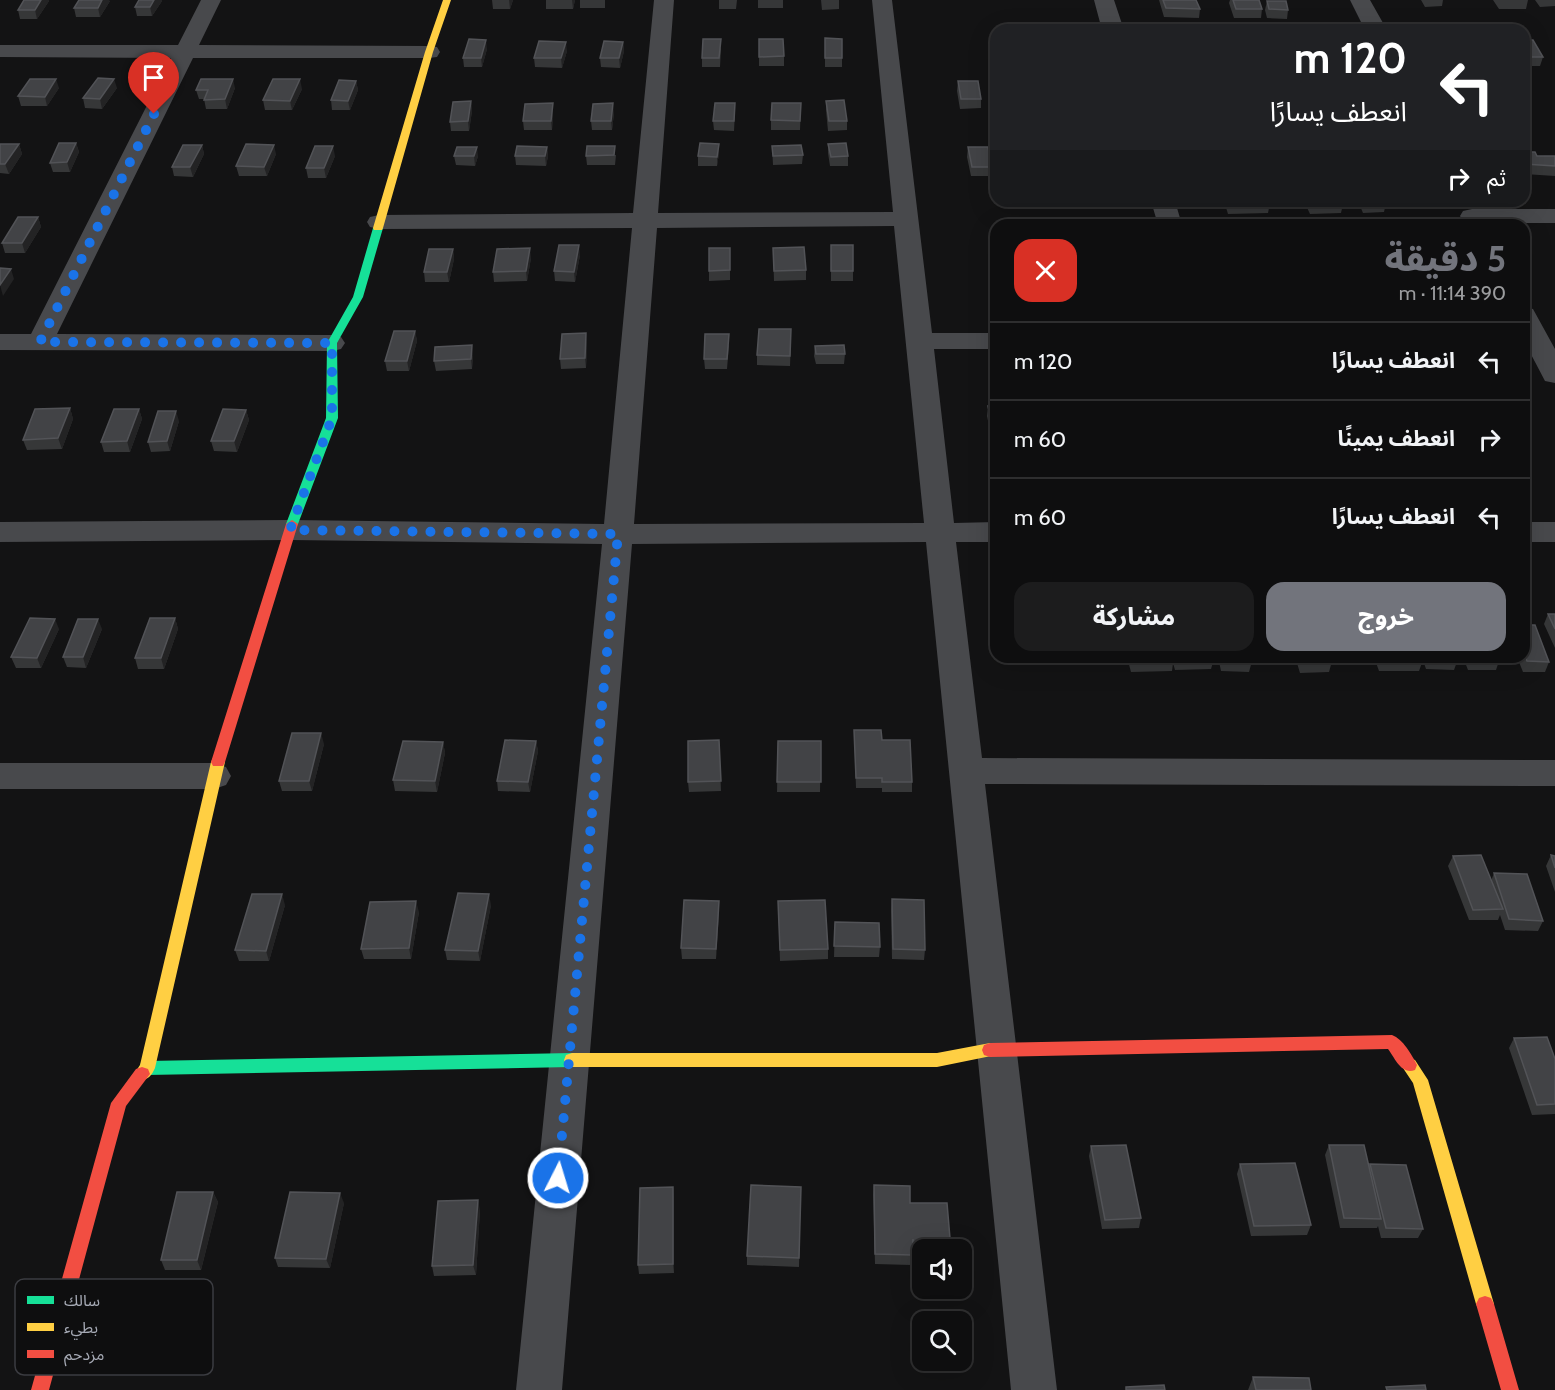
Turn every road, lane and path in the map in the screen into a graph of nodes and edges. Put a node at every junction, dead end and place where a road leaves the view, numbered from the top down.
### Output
1 (211, 0) edge
2 (447, 0) edge
3 (664, 0) edge
4 (882, 0) edge
5 (1104, 0) edge
6 (1360, 0) edge
7 (1111, 24) edge
8 (1373, 24) edge
9 (0, 51) edge
10 (186, 52) junction
11 (429, 52) junction
12 (1471, 214) edge
13 (1555, 216) edge
14 (906, 219) junction
15 (645, 221) junction
16 (380, 222) junction
17 (920, 341) junction
18 (990, 341) edge
19 (1531, 341) edge
20 (0, 342) edge
21 (40, 342) junction
22 (332, 343) junction
23 (1555, 375) edge
24 (290, 530) junction
25 (0, 532) edge
26 (941, 532) junction
27 (990, 532) edge
28 (1530, 532) edge
29 (1555, 532) edge
30 (618, 534) junction
31 (966, 771) junction
32 (1555, 772) edge
33 (0, 776) edge
34 (214, 776) junction
35 (996, 1049) junction
36 (568, 1060) junction
37 (147, 1068) junction
38 (70, 1279) edge
39 (44, 1375) edge
40 (40, 1390) edge
41 (539, 1390) edge
42 (1034, 1390) edge
43 (1510, 1390) edge

1 - 10 street
2 - 11 street
3 - 15 street
4 - 14 street
5 - 7 street
6 - 8 street
9 - 10 street
10 - 11 street
10 - 21 street
11 - 16 street
12 - 13 street
14 - 15 street
14 - 17 street
15 - 16 street
15 - 30 street
16 - 22 street
17 - 18 street
17 - 26 street
19 - 23 street
20 - 21 street
21 - 22 street
22 - 24 street
24 - 25 street
24 - 30 street
24 - 34 street
26 - 27 street
26 - 30 street
26 - 31 street
28 - 29 street
30 - 36 street
31 - 32 street
31 - 35 street
33 - 34 street
34 - 37 street
35 - 36 street
35 - 42 street
35 - 43 street
36 - 37 street
36 - 41 street
37 - 38 street
39 - 40 street

